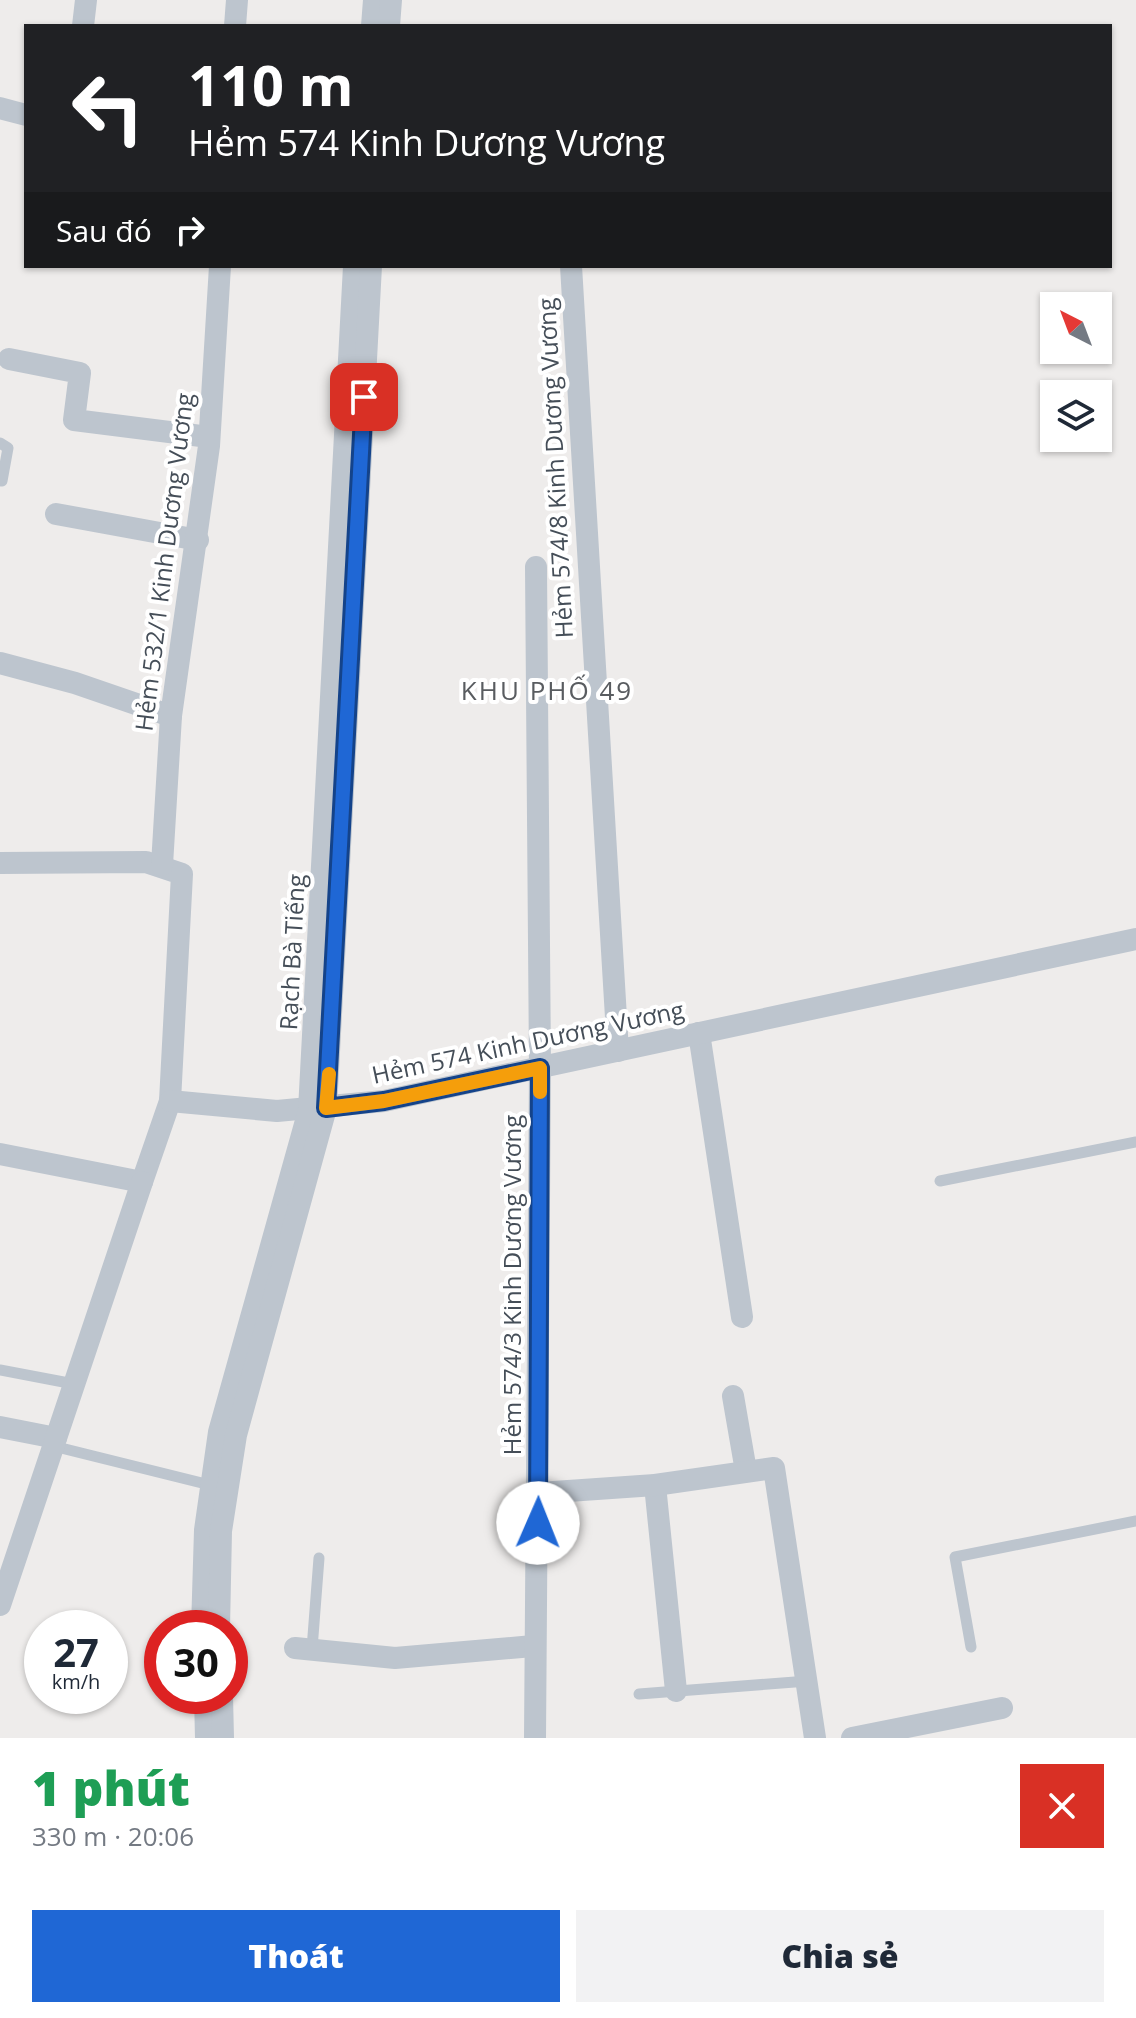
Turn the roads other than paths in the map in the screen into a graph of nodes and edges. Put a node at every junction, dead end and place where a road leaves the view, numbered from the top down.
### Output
1 (86, 0) edge
2 (237, 0) edge
3 (374, 0) edge
4 (391, 0) edge
5 (83, 24) edge
6 (235, 24) edge
7 (372, 24) edge
8 (389, 24) edge
9 (0, 108) edge
10 (24, 114) edge
11 (220, 268) edge
12 (354, 268) edge
13 (371, 268) edge
14 (571, 268) edge
15 (9, 359) dead end
16 (209, 437) junction
17 (0, 443) edge
18 (2, 481) dead end
19 (56, 514) dead end
20 (198, 540) junction
21 (536, 567) dead end
22 (0, 663) edge
23 (171, 716) junction
24 (0, 863) edge
25 (162, 865) junction
26 (1136, 939) edge
27 (699, 1033) junction
28 (618, 1051) junction
29 (540, 1068) junction
30 (170, 1101) junction
31 (317, 1109) junction
32 (1136, 1142) edge
33 (0, 1154) edge
34 (940, 1181) dead end
35 (142, 1182) junction
36 (742, 1317) dead end
37 (0, 1370) edge
38 (74, 1384) junction
39 (733, 1396) dead end
40 (0, 1427) edge
41 (55, 1442) junction
42 (746, 1471) junction
43 (210, 1485) junction
44 (655, 1485) junction
45 (539, 1493) junction
46 (1136, 1521) edge
47 (319, 1558) dead end
48 (0, 1605) edge
49 (202, 1610) edge
50 (219, 1610) edge
51 (533, 1646) junction
52 (971, 1647) dead end
53 (303, 1649) joint
54 (809, 1681) junction
55 (676, 1691) junction
56 (639, 1694) dead end
57 (1002, 1708) dead end
58 (205, 1714) edge
59 (222, 1714) edge
60 (206, 1738) edge
61 (223, 1738) edge
62 (535, 1738) edge
63 (815, 1738) edge
64 (852, 1738) edge

1 - 5 street
2 - 6 street
3 - 7 street
4 - 8 street
9 - 10 street
11 - 16 street, Hẻm 532/1 Kinh Dương Vương
12 - 31 street, Rạch Bà Tiếng
13 - 31 street, Rạch Bà Tiếng
14 - 28 street, Hẻm 574/8 Kinh Dương Vương
15 - 16 street
16 - 20 street, Hẻm 532/1 Kinh Dương Vương
17 - 18 lane
19 - 20 street
20 - 23 street, Hẻm 532/1 Kinh Dương Vương
21 - 29 street, Hẻm 574/3 Kinh Dương Vương
22 - 23 street
23 - 25 street, Hẻm 532/1 Kinh Dương Vương
24 - 25 street
25 - 30 street
26 - 27 street, Hẻm 574 Kinh Dương Vương
27 - 28 street, Hẻm 574 Kinh Dương Vương
27 - 36 street
28 - 29 street, Hẻm 574 Kinh Dương Vương
29 - 31 street, Hẻm 574 Kinh Dương Vương
29 - 45 street, Hẻm 574/3 Kinh Dương Vương
30 - 31 street, Hẻm 574 Kinh Dương Vương
30 - 35 street
31 - 43 street, Rạch Bà Tiếng
31 - 50 street, Rạch Bà Tiếng
32 - 34 lane
33 - 35 street
35 - 38 street
37 - 38 lane
38 - 41 street
39 - 42 street
40 - 41 street
41 - 43 lane
41 - 48 street
42 - 44 street
42 - 54 street
43 - 49 street, Rạch Bà Tiếng
44 - 45 street
44 - 55 street
45 - 51 street, Hẻm 574/3 Kinh Dương Vương
46 - 52 lane
47 - 53 lane
51 - 53 street
51 - 62 street, Hẻm 574/3 Kinh Dương Vương
54 - 55 lane
54 - 63 street
55 - 56 lane
57 - 64 street
58 - 60 street
59 - 61 street

